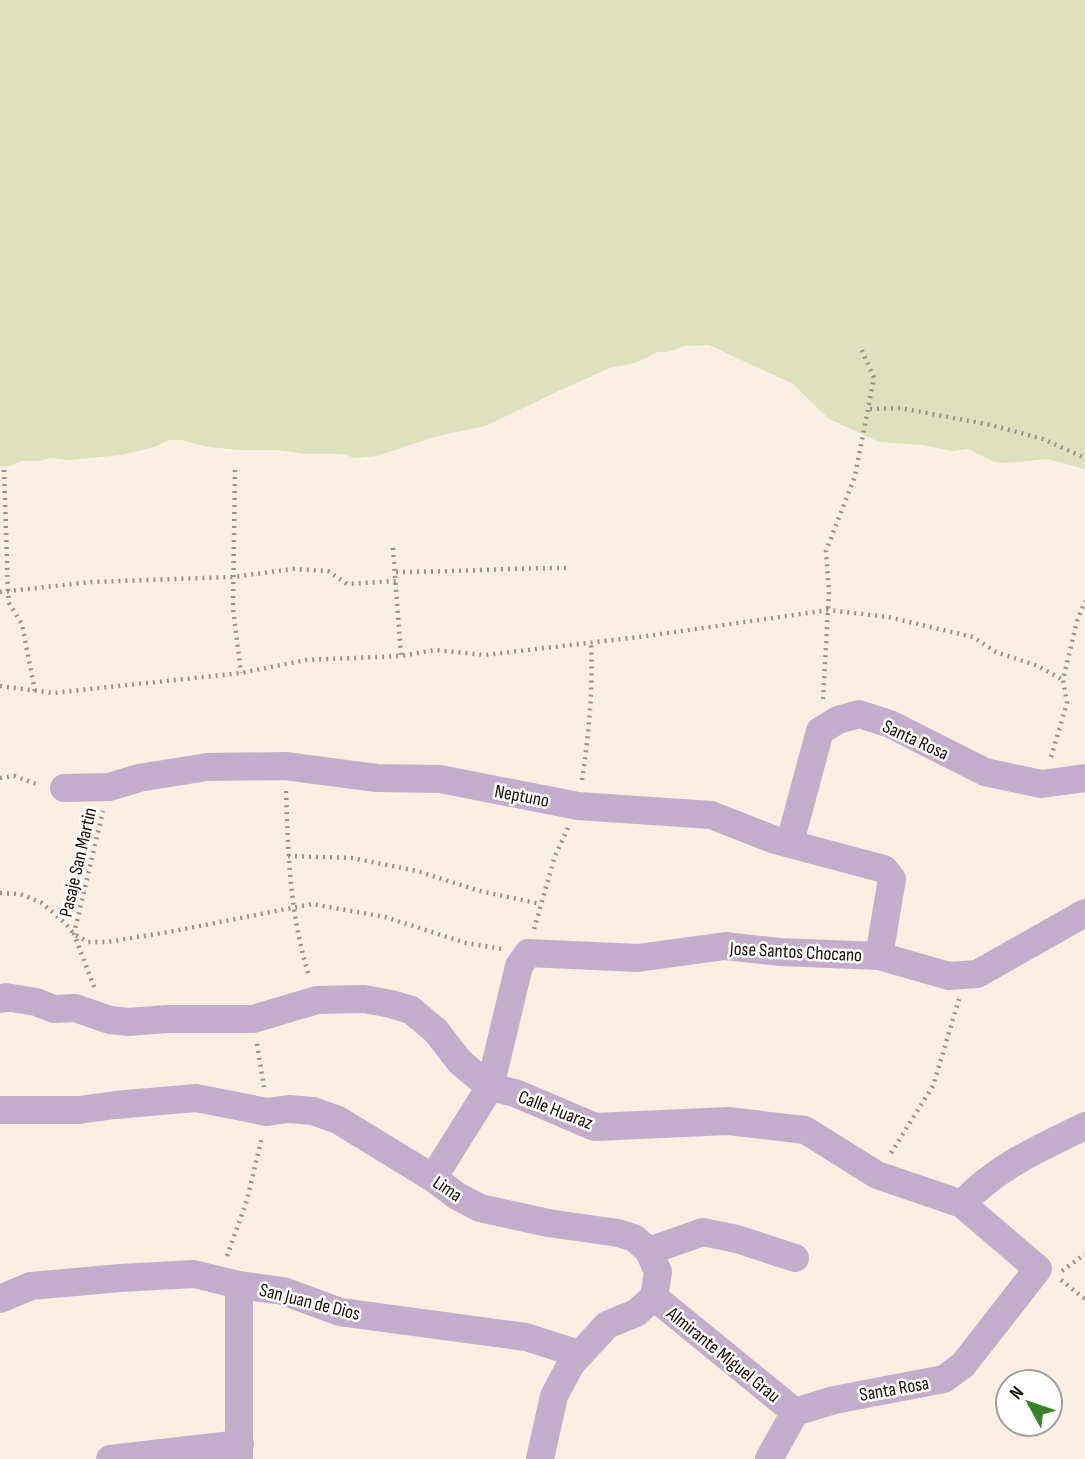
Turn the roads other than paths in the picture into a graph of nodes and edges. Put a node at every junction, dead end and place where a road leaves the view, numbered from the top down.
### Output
1 (1085, 778) edge
2 (64, 788) road end
3 (790, 842) junction
4 (1085, 913) edge
5 (878, 956) junction
6 (0, 999) edge
7 (490, 1087) junction
8 (0, 1110) edge
9 (1085, 1126) edge
10 (433, 1178) junction
11 (962, 1204) junction
12 (649, 1251) junction
13 (795, 1258) dead end
14 (1047, 1272) joint
15 (239, 1285) junction
16 (654, 1297) junction
17 (0, 1300) edge
18 (579, 1354) junction
19 (795, 1412) junction
20 (239, 1452) edge
21 (110, 1459) edge
22 (540, 1459) edge
23 (769, 1459) edge

1 - 3 street, Santa Rosa
2 - 3 street, Neptuno
3 - 5 street, Neptuno
4 - 5 street, Jose Santos Chocano
5 - 7 street, Jose Santos Chocano
6 - 7 street, Calle Huaraz
7 - 10 street
7 - 11 street, Calle Huaraz
8 - 10 street, Lima
9 - 11 street
10 - 12 street, Lima
11 - 14 street, Calle Huaraz
12 - 13 street
12 - 16 street
14 - 19 street, Santa Rosa
15 - 17 street, San Juan de Dios
15 - 18 street, San Juan de Dios
15 - 20 street
16 - 18 street
16 - 19 street, Almirante Miguel Grau
18 - 22 street
19 - 23 street
20 - 21 street

